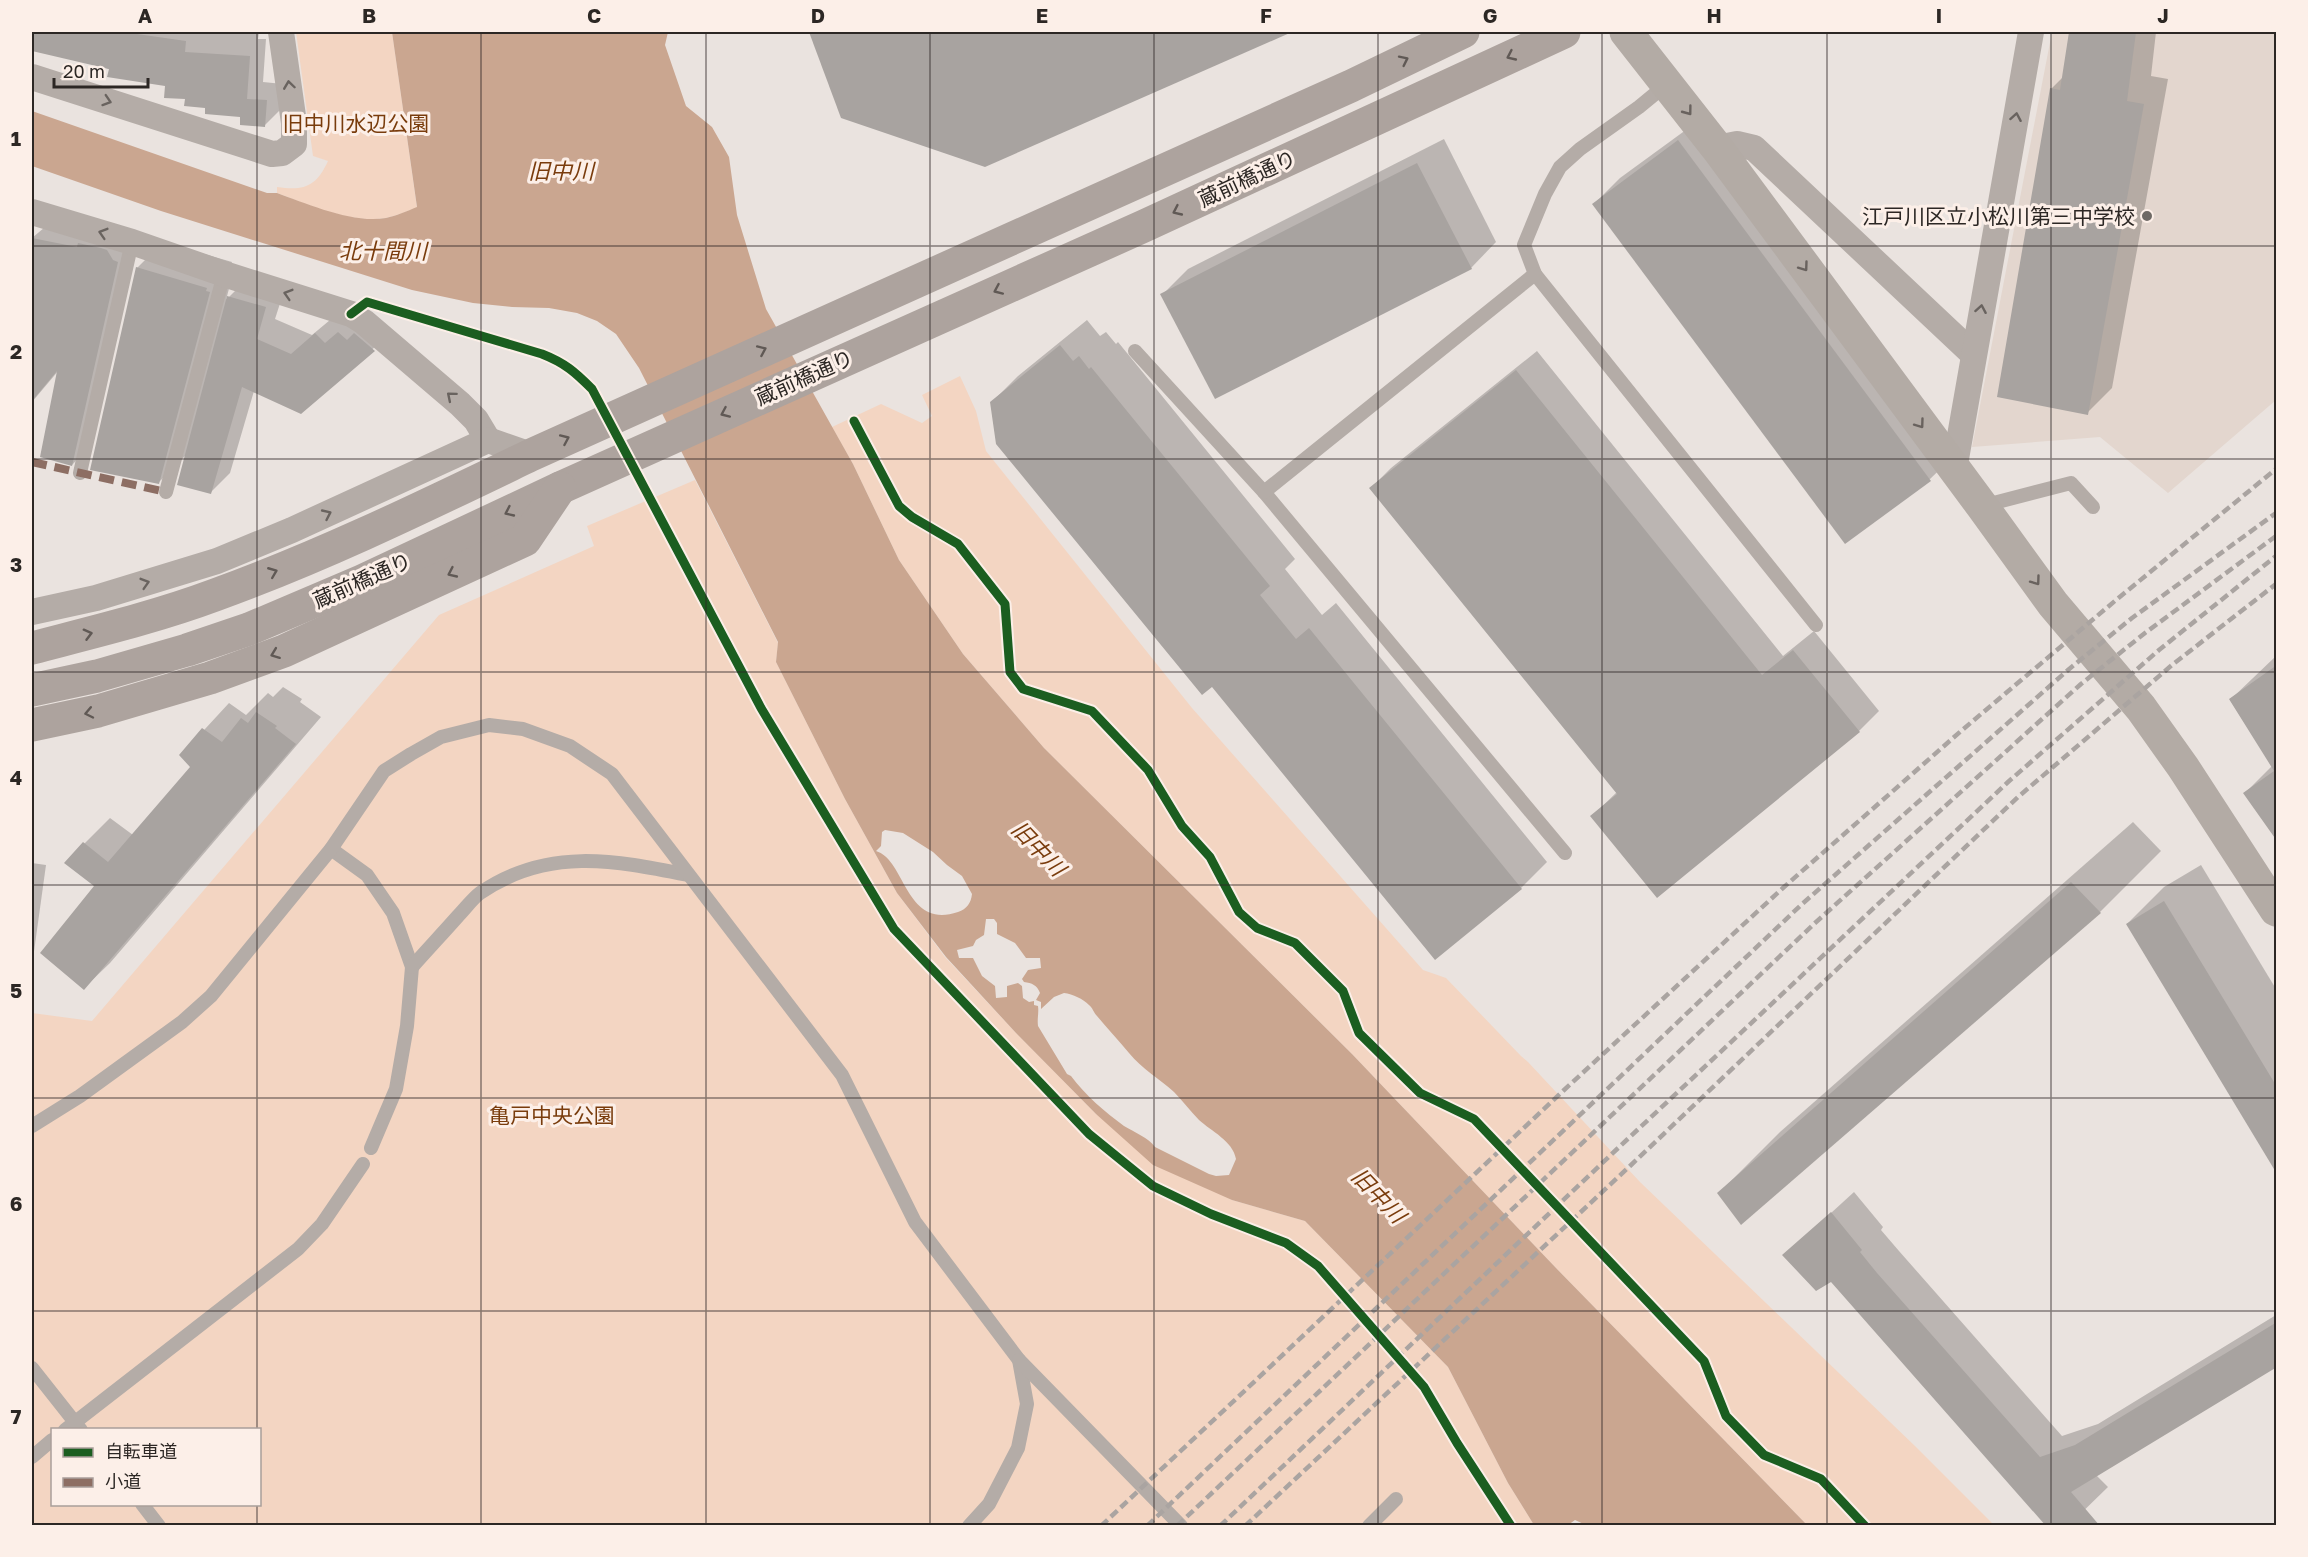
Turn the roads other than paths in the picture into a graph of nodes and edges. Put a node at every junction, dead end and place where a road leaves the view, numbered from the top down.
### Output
1 (281, 32) edge
2 (1463, 32) edge
3 (1564, 32) edge
4 (1626, 32) edge
5 (2031, 32) edge
6 (32, 77) edge
7 (1667, 84) junction
8 (1717, 148) junction
9 (32, 212) edge
10 (132, 242) junction
11 (224, 274) junction
12 (1535, 274) junction
13 (1135, 351) dead end
14 (1973, 354) junction
15 (488, 440) junction
16 (531, 454) junction
17 (1954, 470) junction
18 (80, 473) dead end
19 (560, 488) junction
20 (166, 492) dead end
21 (1264, 492) junction
22 (1982, 506) junction
23 (2093, 507) dead end
24 (40, 611) edge
25 (1816, 625) dead end
26 (32, 648) edge
27 (32, 690) edge
28 (33, 724) edge
29 (332, 849) junction
30 (1565, 853) dead end
31 (688, 875) junction
32 (2277, 910) edge
33 (412, 967) junction
34 (32, 1126) edge
35 (371, 1148) dead end
36 (363, 1164) dead end
37 (1019, 1360) junction
38 (32, 1368) edge
39 (73, 1427) edge
40 (51, 1441) edge
41 (32, 1457) edge
42 (1396, 1499) dead end
43 (144, 1506) edge
44 (159, 1526) edge
45 (969, 1526) edge
46 (1181, 1526) edge
47 (1369, 1526) edge

6 -> 1 street
16 -> 2 main road, 蔵前橋通り
3 -> 19 main road, 蔵前橋通り
4 - 7 street
14 -> 5 street
7 -> 8 street
7 - 12 lane
8 - 14 street
8 -> 17 street
10 -> 9 street
10 - 11 street
10 - 18 lane
15 -> 11 street
11 - 20 lane
12 - 21 lane
12 - 25 lane
13 - 21 lane
14 - 17 street
15 - 16 street
24 -> 15 street
26 -> 16 main road, 蔵前橋通り
17 - 22 street
19 -> 27 main road, 蔵前橋通り
19 -> 28 main road
21 - 30 lane
22 - 23 lane
22 -> 32 street
29 - 31 lane
29 - 33 lane
29 - 34 lane
31 - 33 lane
31 - 37 lane
33 - 35 lane
36 - 39 lane
37 - 45 lane
37 - 46 lane
38 - 39 lane
40 - 41 lane
42 - 47 lane
43 - 44 lane

